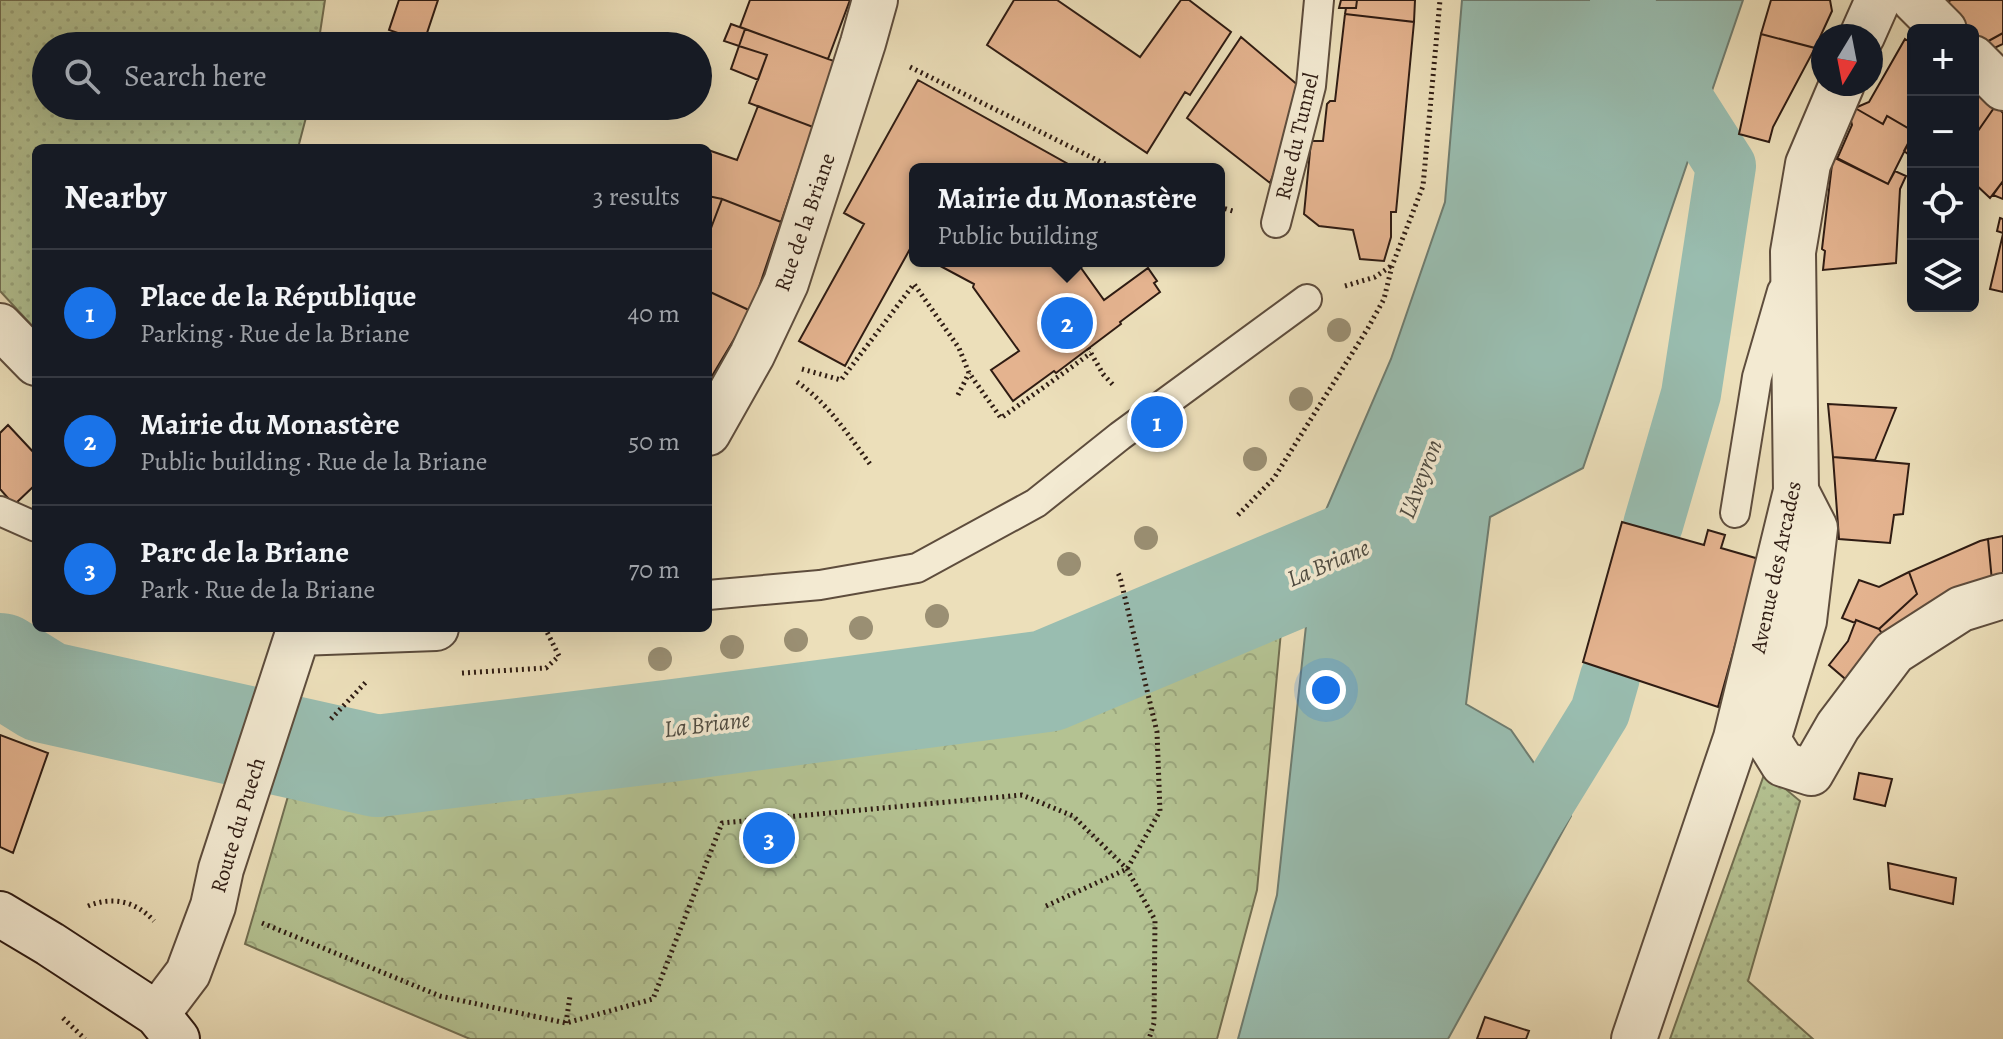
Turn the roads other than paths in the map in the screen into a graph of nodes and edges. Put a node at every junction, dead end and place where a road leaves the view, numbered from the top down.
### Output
1 (875, 0) edge
2 (1319, 0) edge
3 (1878, 0) edge
4 (1914, 0) edge
5 (1867, 24) edge
6 (1938, 24) edge
7 (1979, 64) edge
8 (2003, 88) edge
9 (1837, 96) edge
10 (1276, 223) dead end
11 (1793, 252) junction
12 (1307, 299) dead end
13 (0, 326) edge
14 (32, 359) edge
15 (712, 426) edge
16 (1796, 491) junction
17 (0, 511) edge
18 (1735, 513) dead end
19 (32, 525) edge
20 (712, 595) edge
21 (2003, 596) edge
22 (388, 632) edge
23 (293, 640) edge
24 (0, 914) edge
25 (167, 1026) edge
26 (1634, 1039) edge

1 - 15 street, Rue de la Briane
2 - 10 lane, Rue du Tunnel
3 - 5 street
4 - 6 street
7 - 8 street
9 - 11 street, Avenue des Arcades
11 - 16 street, Avenue des Arcades
11 - 18 lane
12 - 20 lane
13 - 14 street
16 - 21 street
16 - 26 street, Avenue des Arcades
17 - 19 lane
22 - 23 street
23 - 25 street, Route du Puech
24 - 25 street

